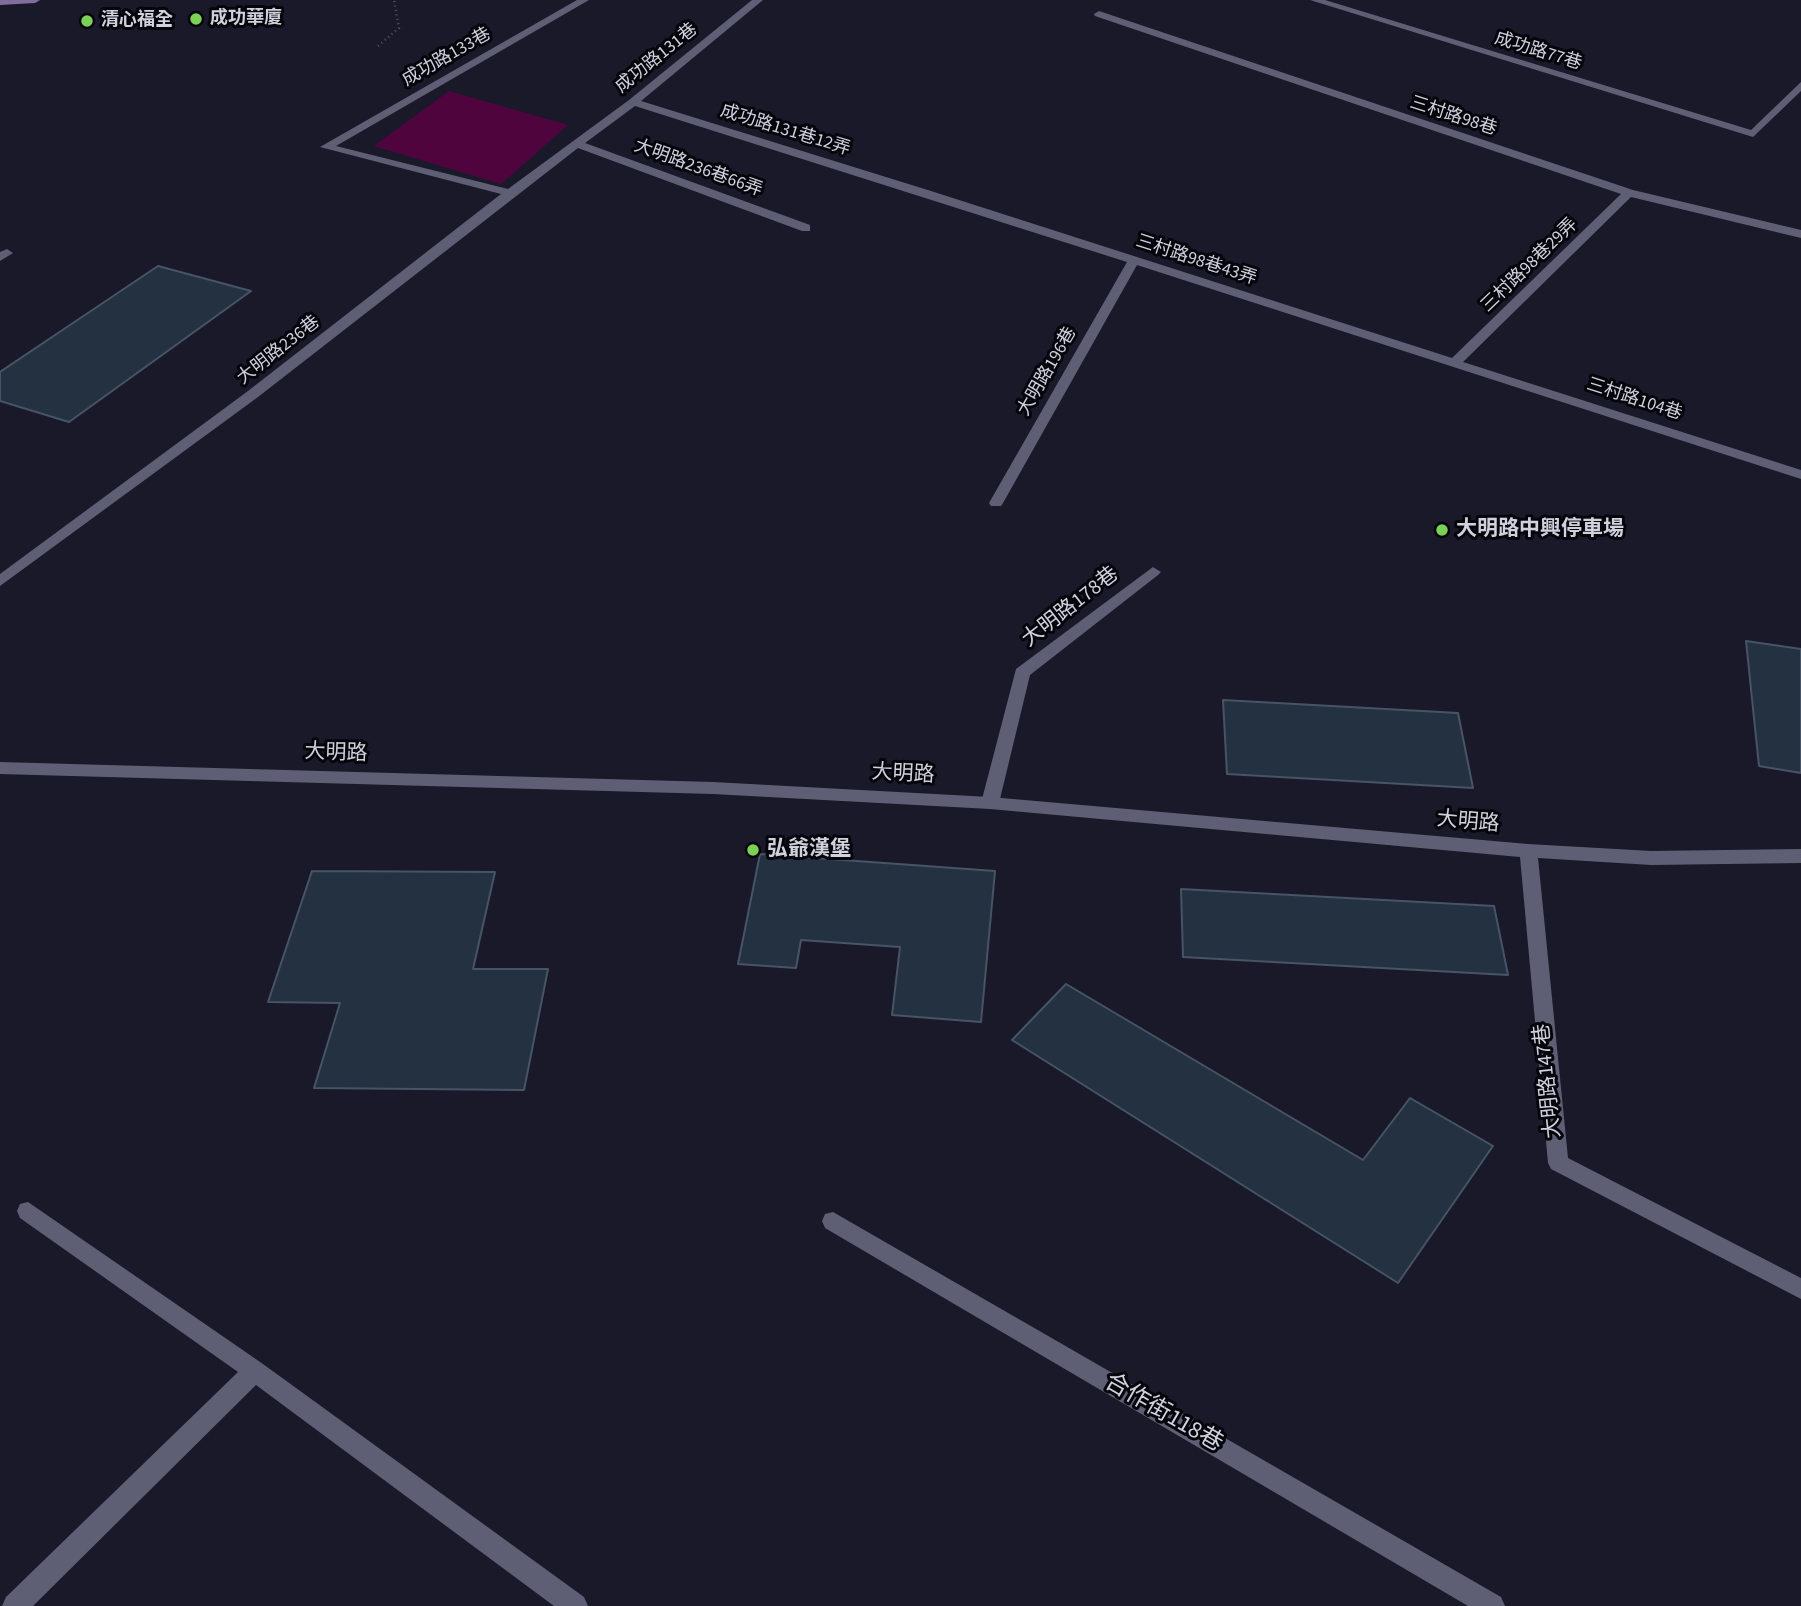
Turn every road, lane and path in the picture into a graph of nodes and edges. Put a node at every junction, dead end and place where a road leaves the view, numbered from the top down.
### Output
1 (34, 0) edge
2 (394, 0) edge
3 (584, 0) edge
4 (758, 0) edge
5 (1315, 0) edge
6 (0, 2) edge
7 (1099, 14) dead end
8 (378, 46) dead end
9 (1801, 85) edge
10 (633, 102) junction
11 (577, 144) junction
12 (510, 193) junction
13 (926, 193) joint
14 (1629, 193) junction
15 (806, 228) dead end
16 (1801, 234) edge
17 (1134, 260) junction
18 (1454, 363) junction
19 (1801, 475) edge
20 (996, 503) dead end
21 (1153, 572) dead end
22 (0, 581) edge
23 (0, 768) edge
24 (990, 803) junction
25 (1528, 851) junction
26 (1801, 856) edge
27 (28, 1211) dead end
28 (833, 1221) dead end
29 (1801, 1289) edge
30 (255, 1371) junction
31 (15, 1606) edge
32 (575, 1606) edge
33 (1492, 1606) edge

1 - 6 street
2 - 8 path
3 - 12 street, 成功路133巷
4 - 10 street, 成功路131巷
5 - 9 street, 成功路77巷
7 - 14 street, 三村路98巷
10 - 11 street, 成功路131巷
10 - 13 street, 成功路131巷12弄
11 - 12 street, 大明路236巷
11 - 15 street, 大明路236巷66弄
12 - 22 street, 大明路236巷
13 - 17 street, 三村路98巷43弄
14 - 16 street, 三村路98巷
14 - 18 street, 三村路98巷29弄
17 - 18 street, 三村路98巷43弄
17 - 20 street, 大明路196巷
18 - 19 street, 三村路104巷
21 - 24 street, 大明路178巷
23 - 24 street, 大明路
24 - 25 street, 大明路
25 - 26 street, 大明路
25 - 29 street, 大明路147巷
27 - 30 street
28 - 33 street, 合作街118巷
30 - 31 street
30 - 32 street

